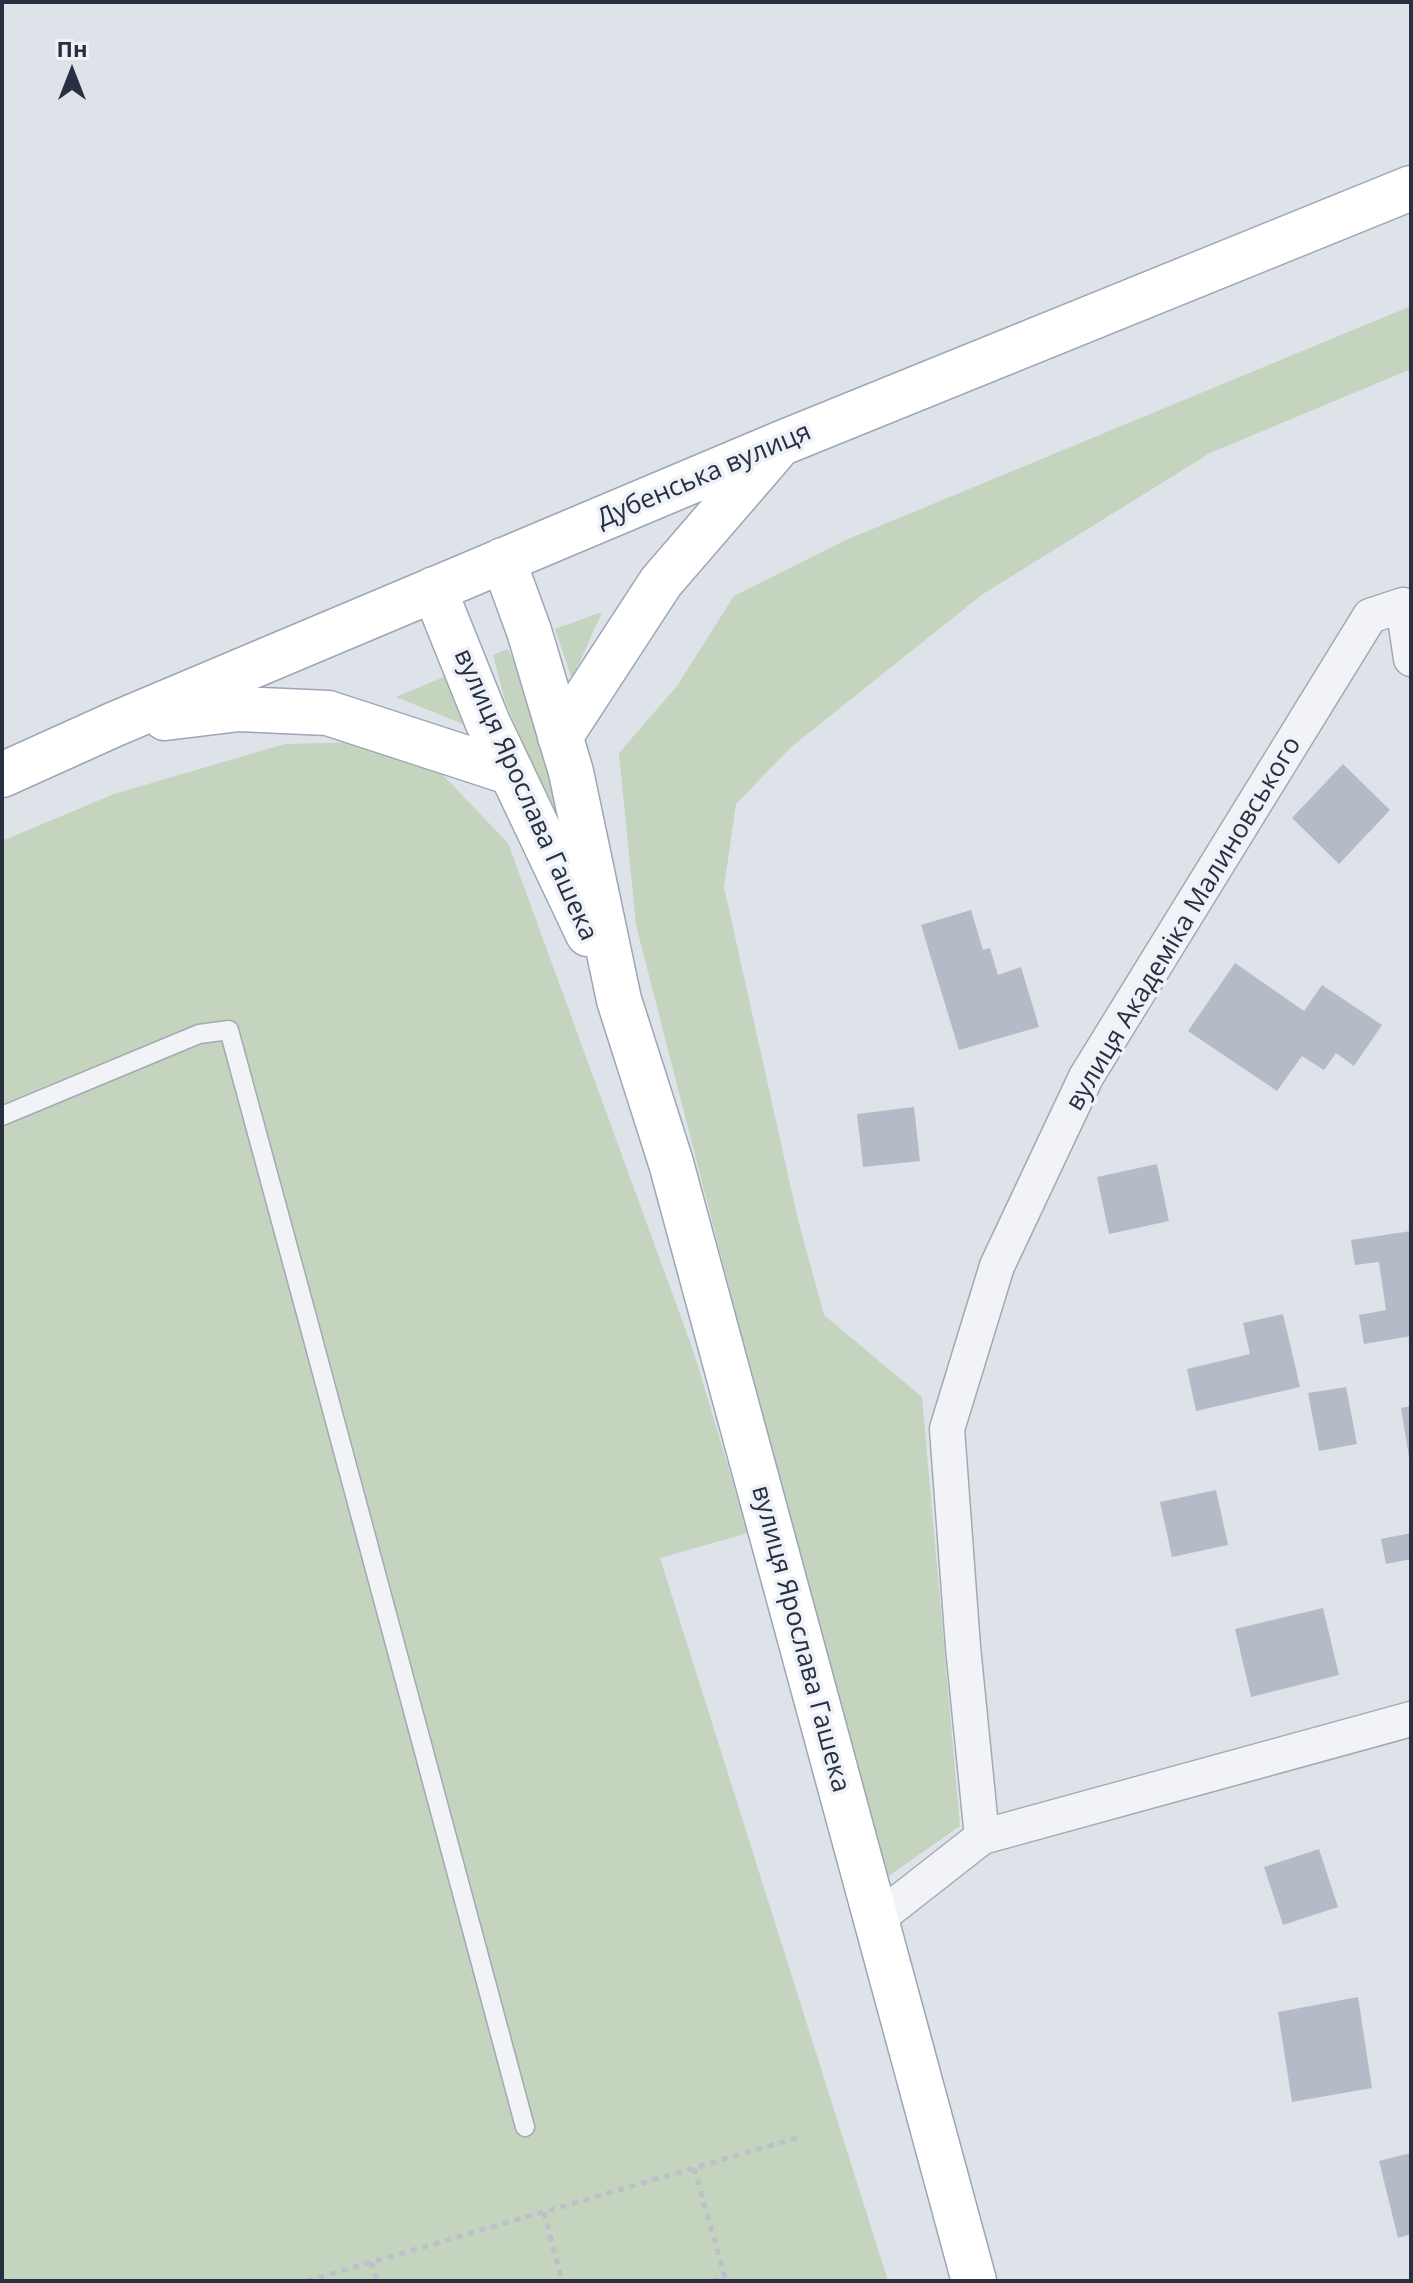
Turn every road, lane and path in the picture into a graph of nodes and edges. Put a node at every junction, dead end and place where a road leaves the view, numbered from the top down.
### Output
1 (1411, 188) edge
2 (782, 443) junction
3 (503, 560) junction
4 (434, 589) junction
5 (1411, 659) edge
6 (115, 724) junction
7 (560, 737) junction
8 (512, 773) junction
9 (2, 775) edge
10 (619, 1000) junction
11 (2, 1116) edge
12 (1411, 1719) edge
13 (982, 1837) junction
14 (876, 1920) junction
15 (525, 2127) dead end
16 (800, 2137) dead end
17 (694, 2168) junction
18 (544, 2212) junction
19 (371, 2262) junction
20 (725, 2279) edge
21 (307, 2281) edge
22 (377, 2281) edge
23 (562, 2281) edge
24 (712, 2281) edge
25 (974, 2281) edge

1 - 2 main road, Дубенська вулиця
2 - 3 main road, Дубенська вулиця
2 - 7 main road
3 - 4 main road, Дубенська вулиця
3 - 7 main road, вулиця Ярослава Гашека
4 - 6 main road, Дубенська вулиця
4 - 8 main road, вулиця Ярослава Гашека
5 - 13 street, вулиця Академіка Малиновського
6 - 8 main road
6 - 9 main road, Дубенська вулиця
7 - 10 main road, вулиця Ярослава Гашека
8 - 10 main road, вулиця Ярослава Гашека
10 - 14 main road, вулиця Ярослава Гашека
11 - 15 lane
12 - 13 street
13 - 14 street
14 - 25 main road, вулиця Ярослава Гашека
16 - 17 path
17 - 18 path
17 - 20 path
18 - 19 path
18 - 23 path
19 - 21 path
19 - 22 path
20 - 24 path

